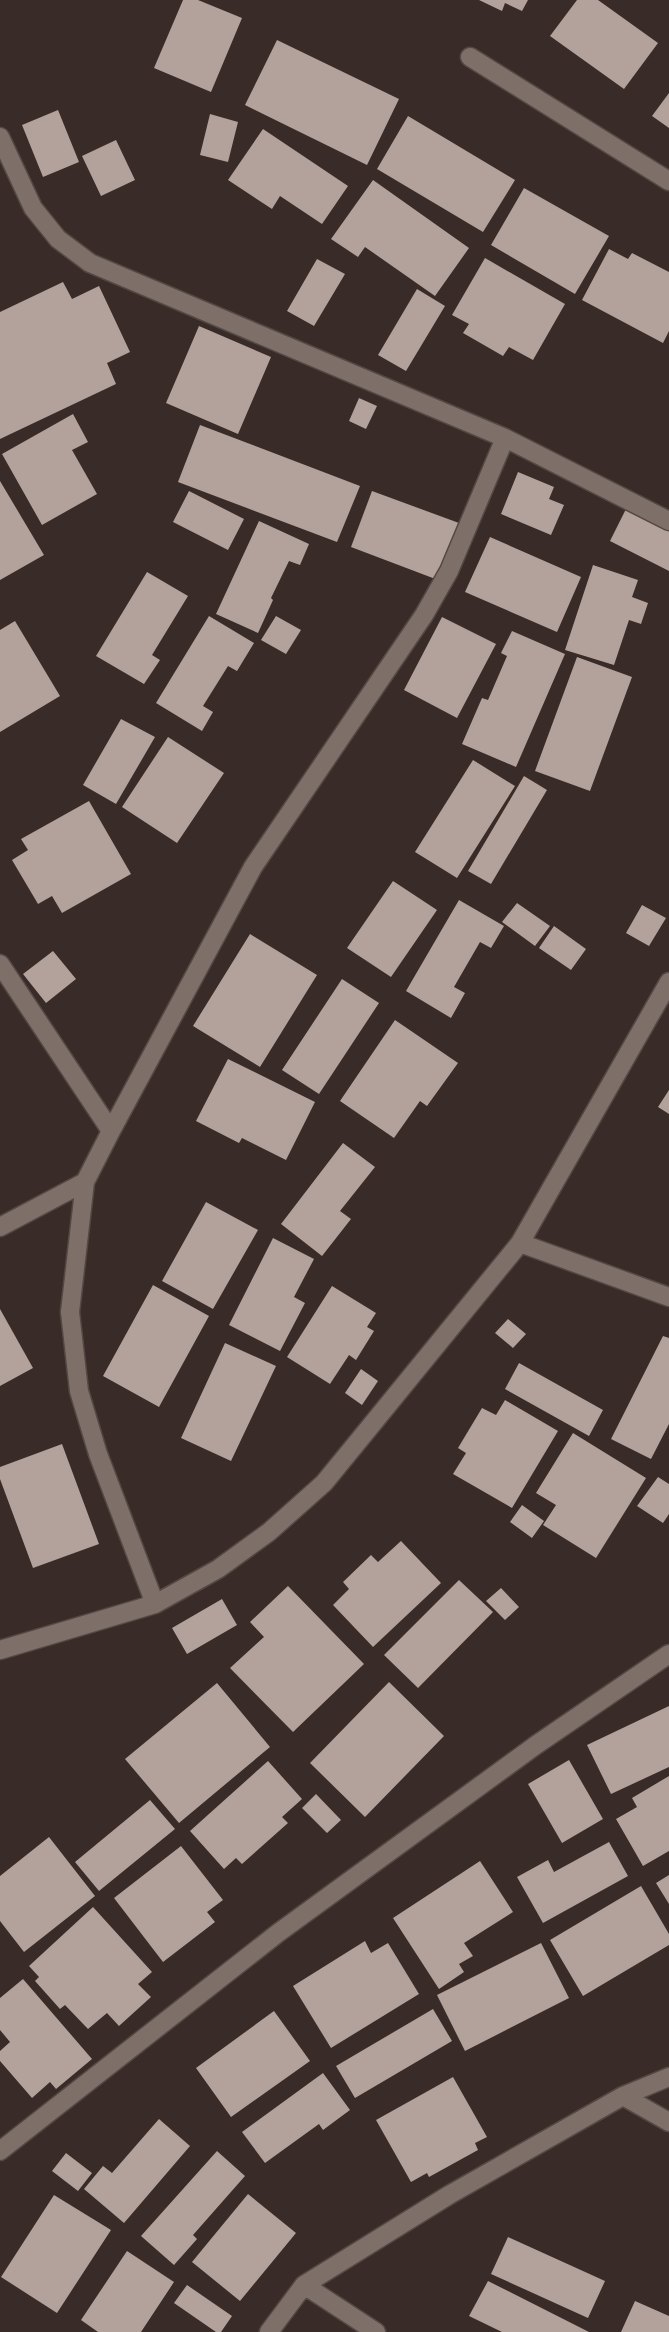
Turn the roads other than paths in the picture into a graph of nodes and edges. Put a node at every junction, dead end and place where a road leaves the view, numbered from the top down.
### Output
1 (470, 57) dead end
2 (0, 136) edge
3 (669, 181) edge
4 (505, 438) junction
5 (669, 520) edge
6 (0, 964) edge
7 (669, 982) edge
8 (111, 1131) junction
9 (85, 1182) junction
10 (0, 1227) edge
11 (520, 1243) junction
12 (669, 1297) edge
13 (155, 1604) junction
14 (0, 1650) edge
15 (669, 1654) edge
16 (669, 2077) edge
17 (623, 2096) junction
18 (669, 2122) edge
19 (0, 2151) edge
20 (304, 2285) junction
21 (269, 2332) edge
22 (376, 2332) edge

1 - 3 street
2 - 4 street
4 - 5 street
4 - 8 street
6 - 8 street
7 - 11 street
8 - 9 street
9 - 10 street
9 - 13 street
11 - 12 street
11 - 13 street
13 - 14 street
15 - 19 street
16 - 17 street
17 - 18 street
17 - 20 street
20 - 21 street
20 - 22 street

